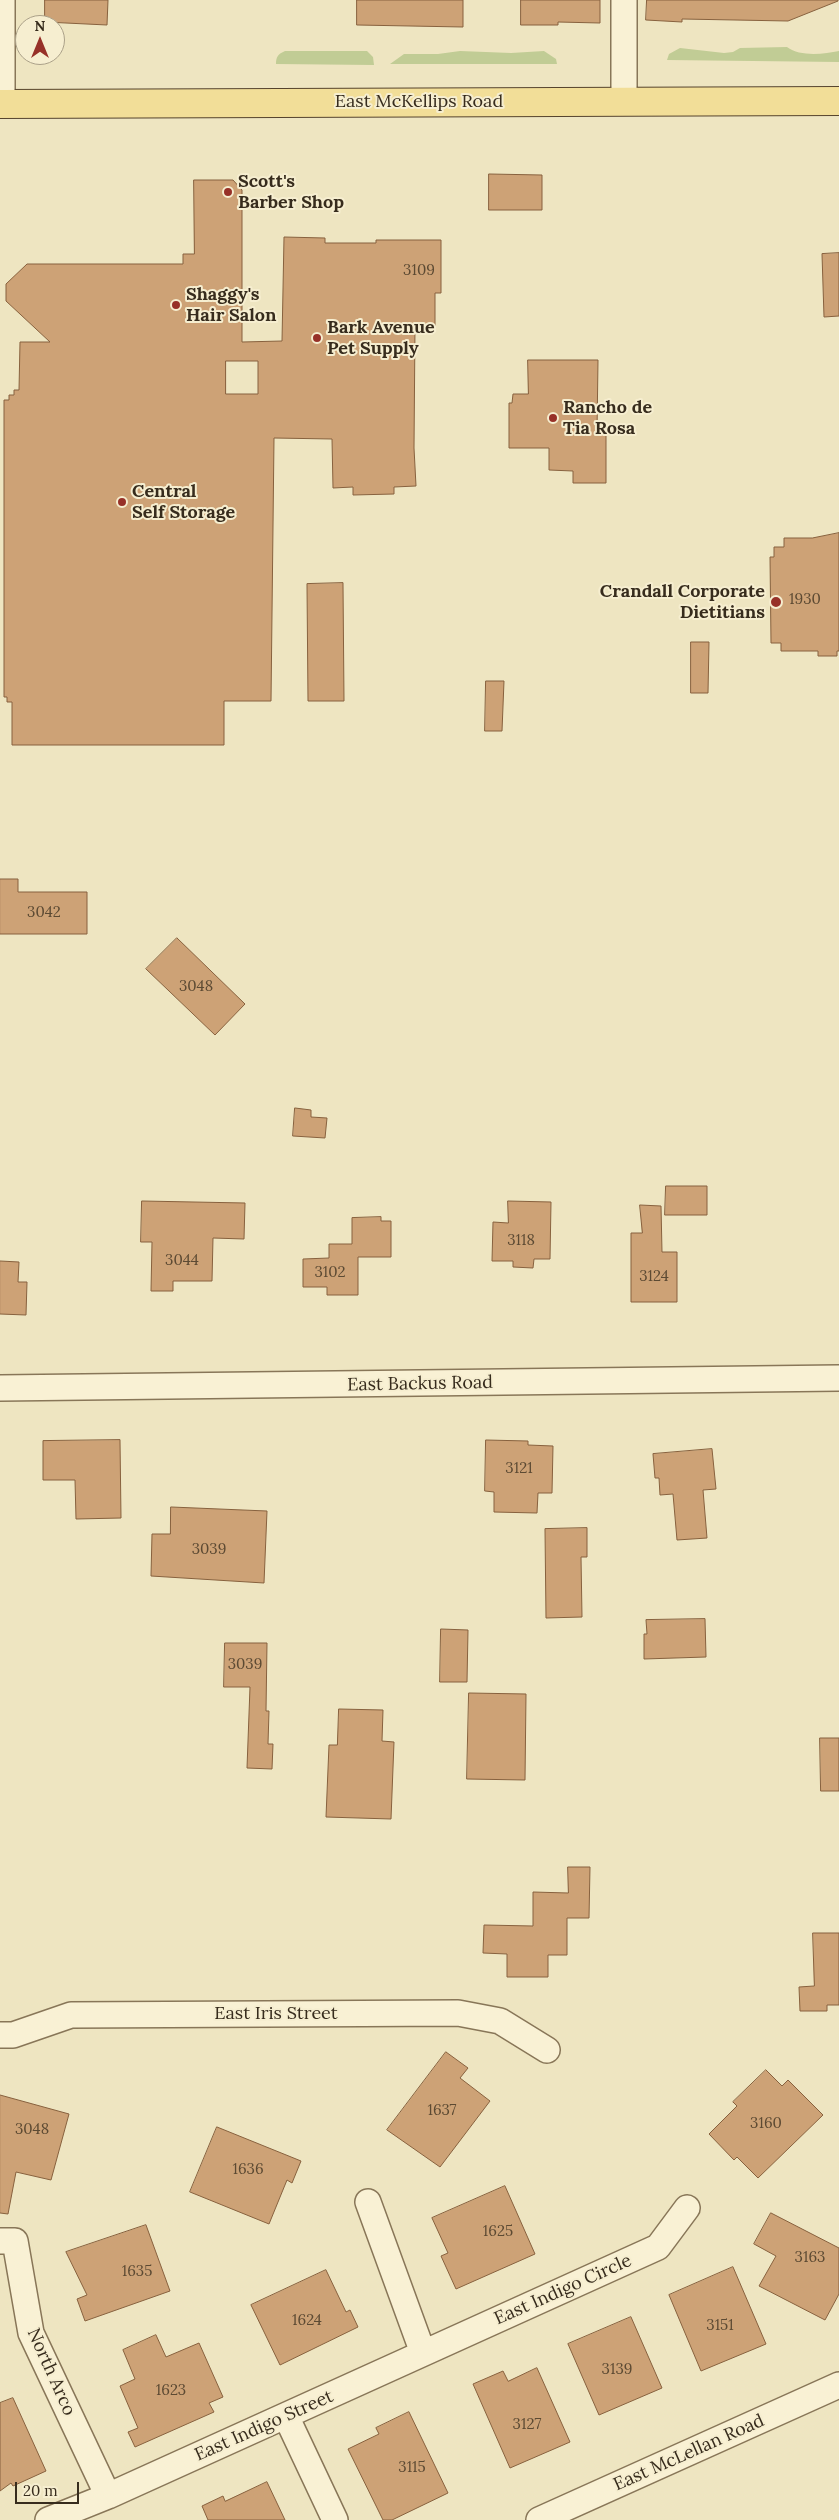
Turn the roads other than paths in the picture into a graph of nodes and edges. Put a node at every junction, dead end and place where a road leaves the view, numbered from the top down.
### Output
1 (2, 0) edge
2 (624, 0) edge
3 (624, 101) junction
4 (839, 101) edge
5 (1, 104) edge
6 (839, 1378) edge
7 (0, 1388) edge
8 (0, 2035) edge
9 (547, 2050) dead end
10 (368, 2202) dead end
11 (687, 2208) dead end
12 (7, 2241) edge
13 (423, 2353) junction
14 (839, 2385) edge
15 (286, 2416) junction
16 (108, 2496) junction
17 (48, 2520) edge
18 (335, 2520) edge
19 (539, 2520) edge

1 - 5 street
2 - 3 street
3 - 4 main road, East McKellips Road
3 - 5 main road, East McKellips Road
6 - 7 street, East Backus Road
8 - 9 street, East Iris Street
10 - 13 street
11 - 13 street, East Indigo Circle
12 - 16 street, North Arco
13 - 15 street, East Indigo Street
14 - 19 street, East McLellan Road
15 - 16 street, East Indigo Street
15 - 18 street
16 - 17 street, East Indigo Street

